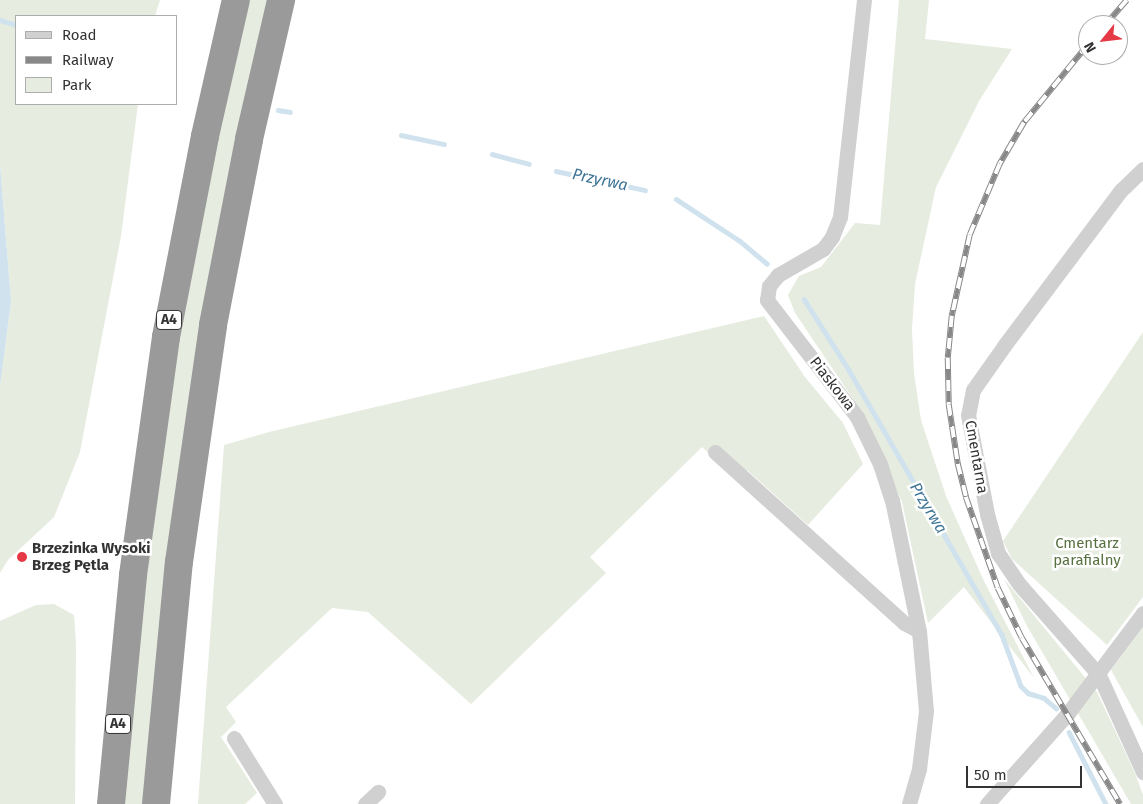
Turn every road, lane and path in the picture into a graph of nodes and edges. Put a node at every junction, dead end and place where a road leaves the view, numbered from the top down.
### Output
1 (236, 0) edge
2 (281, 0) edge
3 (864, 0) edge
4 (1143, 169) edge
5 (715, 452) dead end
6 (1143, 613) edge
7 (919, 631) junction
8 (1098, 675) junction
9 (234, 738) dead end
10 (1143, 772) edge
11 (378, 792) dead end
12 (111, 804) edge
13 (156, 804) edge
14 (275, 804) edge
15 (365, 804) edge
16 (909, 804) edge
17 (987, 804) edge

1 - 12 highway, A4
2 - 13 highway
3 - 7 street, Piaskowa
4 - 8 street, Cmentarna
5 - 7 street
6 - 8 street
7 - 16 street, Piaskowa
8 - 10 street, Cmentarna
8 - 17 street
9 - 14 street
11 - 15 street

